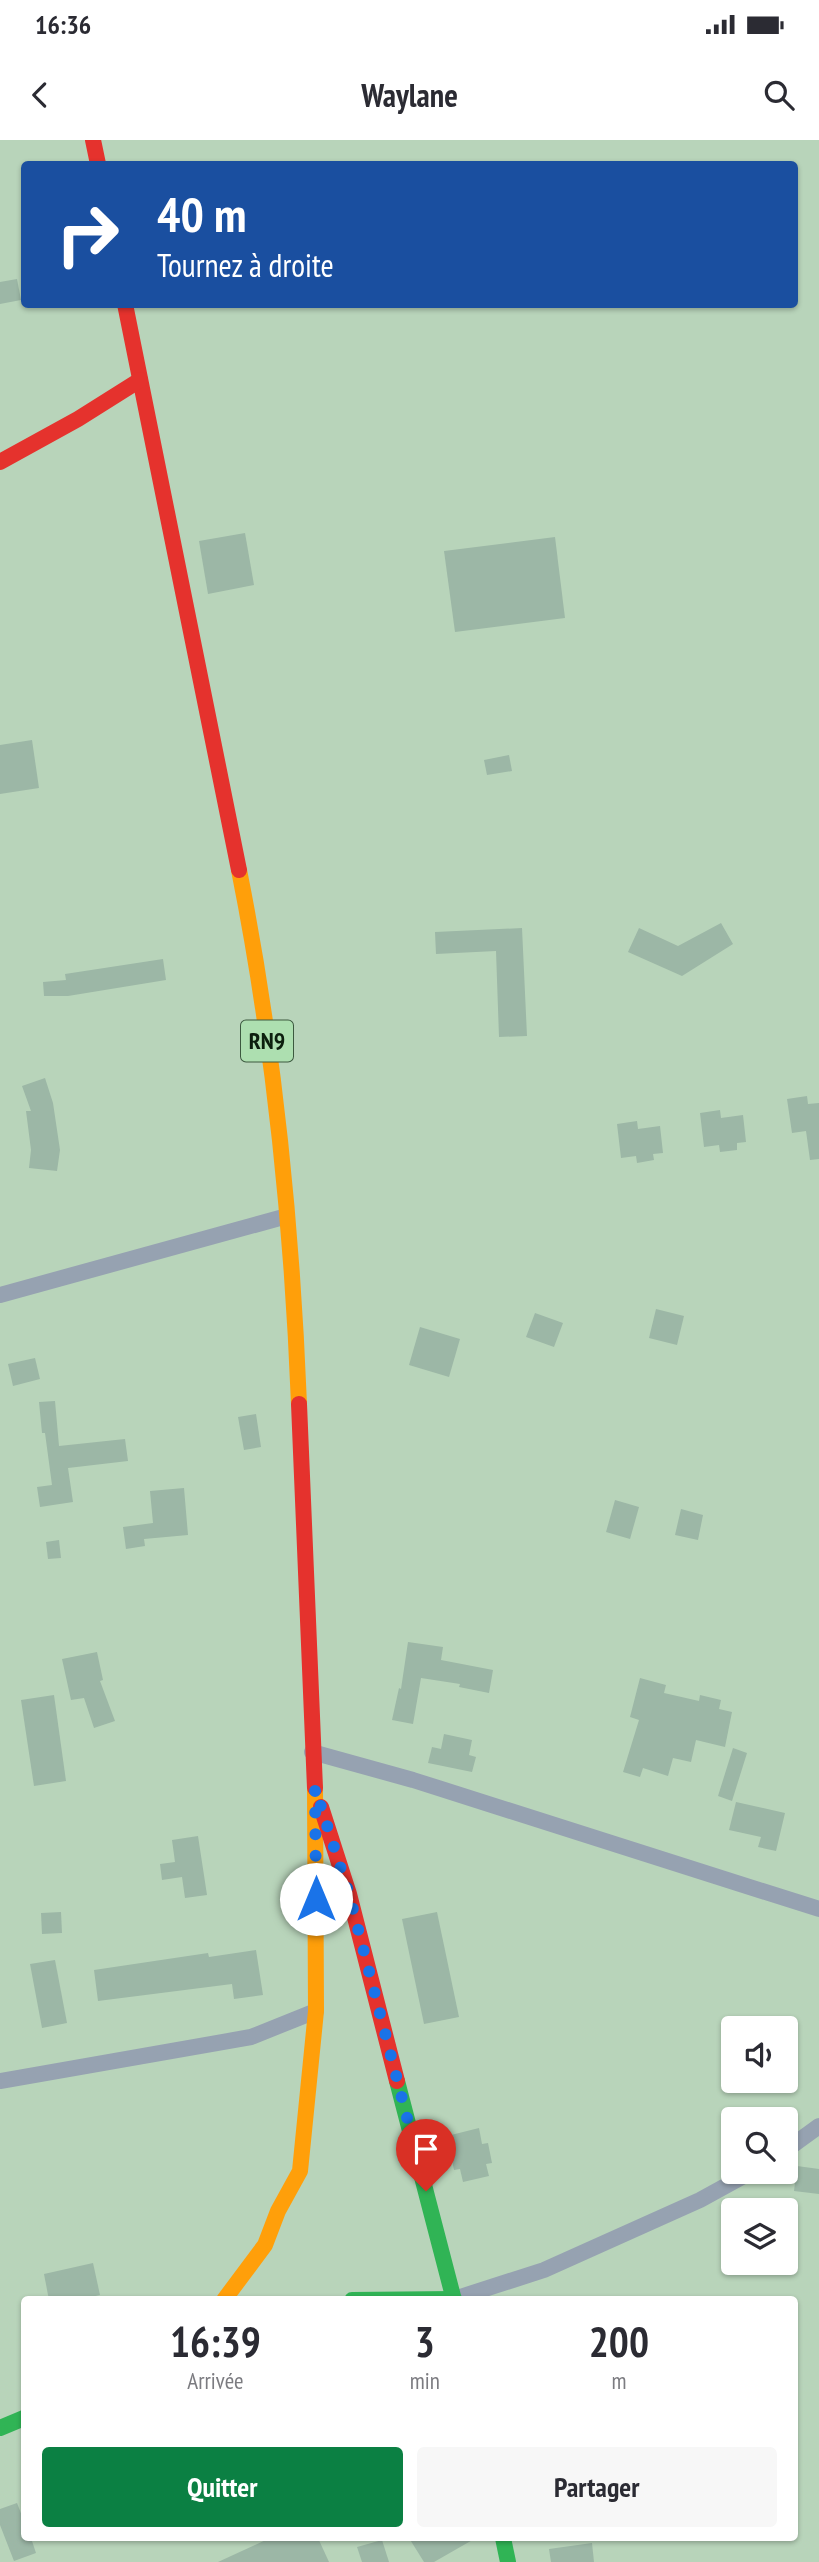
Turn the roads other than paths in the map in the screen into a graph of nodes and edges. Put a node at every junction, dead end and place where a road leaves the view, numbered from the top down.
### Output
1 (93, 140) edge
2 (97, 161) edge
3 (126, 308) edge
4 (140, 380) junction
5 (0, 462) edge
6 (287, 1216) junction
7 (0, 1295) edge
8 (312, 1752) junction
9 (315, 1788) junction
10 (819, 1909) edge
11 (316, 2011) junction
12 (0, 2081) edge
13 (819, 2126) edge
14 (798, 2141) edge
15 (729, 2184) edge
16 (227, 2296) edge
17 (453, 2296) edge
18 (463, 2296) edge
19 (21, 2419) edge
20 (0, 2427) edge
21 (504, 2541) edge
22 (508, 2562) edge

1 - 2 main road
3 - 4 main road, RN9
4 - 5 main road
4 - 6 main road, RN9
6 - 7 street
6 - 8 main road, RN9
8 - 9 main road, RN9
8 - 10 street
9 - 11 main road
9 - 17 main road
11 - 12 street
11 - 16 main road
13 - 14 street
15 - 18 street
19 - 20 main road
21 - 22 main road

